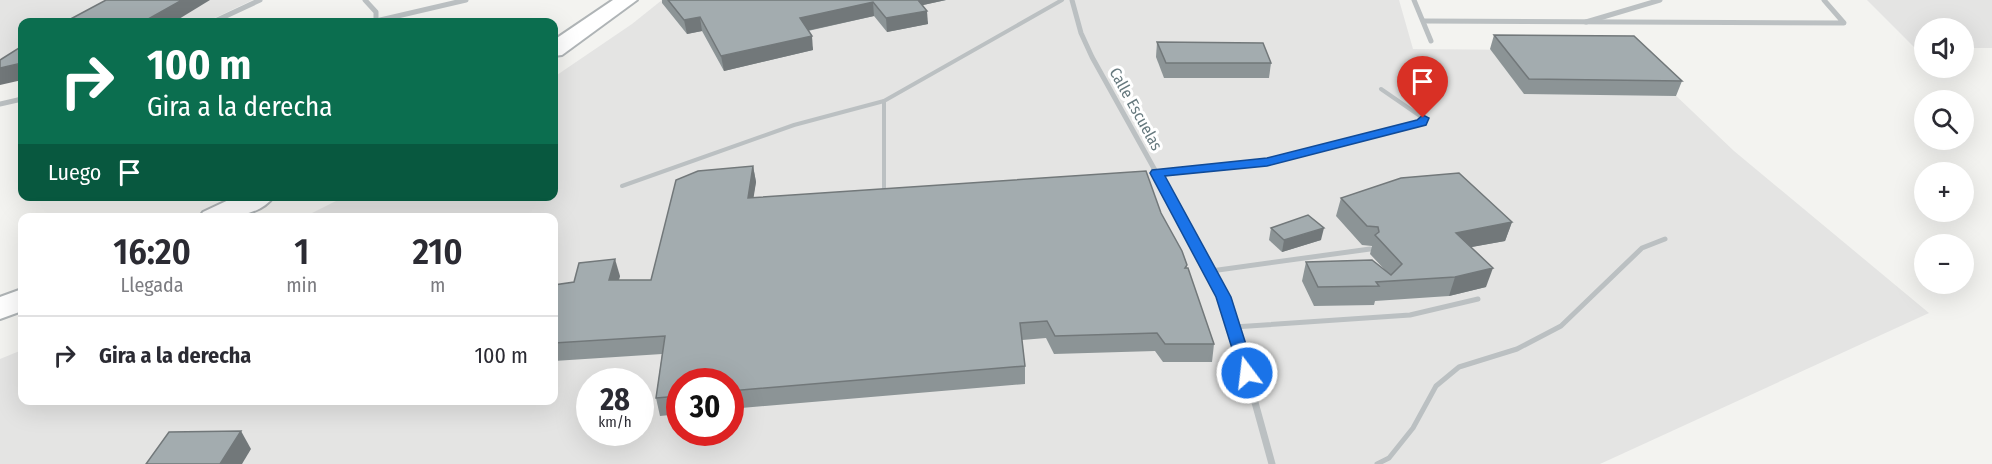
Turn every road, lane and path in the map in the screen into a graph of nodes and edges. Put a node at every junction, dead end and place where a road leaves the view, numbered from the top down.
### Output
1 (260, 0) edge
2 (365, 0) edge
3 (466, 0) edge
4 (610, 0) edge
5 (627, 0) edge
6 (1062, 0) edge
7 (1072, 0) edge
8 (1414, 0) edge
9 (1660, 0) edge
10 (1824, 0) edge
11 (222, 18) edge
12 (376, 18) edge
13 (389, 18) edge
14 (1424, 21) junction
15 (587, 22) junction
16 (1579, 24) junction
17 (558, 37) edge
18 (1431, 41) dead end
19 (558, 47) edge
20 (1381, 89) dead end
21 (18, 100) edge
22 (884, 101) junction
23 (0, 104) edge
24 (1157, 173) junction
25 (622, 186) dead end
26 (884, 193) edge
27 (250, 201) edge
28 (224, 213) edge
29 (1665, 239) dead end
30 (1370, 249) dead end
31 (1211, 271) junction
32 (1478, 299) dead end
33 (18, 301) edge
34 (0, 309) edge
35 (1234, 327) junction
36 (1272, 464) edge
37 (1377, 464) edge

1 - 11 street
2 - 12 street
3 - 13 street
4 - 15 main road
5 - 15 main road
6 - 22 lane
7 - 24 street, Calle Escuelas
8 - 14 street
9 - 16 street
10 - 16 street
14 - 16 street
14 - 18 street
15 - 17 main road
15 - 19 main road
20 - 24 lane
21 - 23 street
22 - 25 lane
22 - 26 lane
24 - 31 street, Calle Escuelas
27 - 28 main road
29 - 37 lane
30 - 31 lane
31 - 35 street, Calle Escuelas
32 - 35 lane
33 - 34 main road
35 - 36 street, Calle Escuelas

